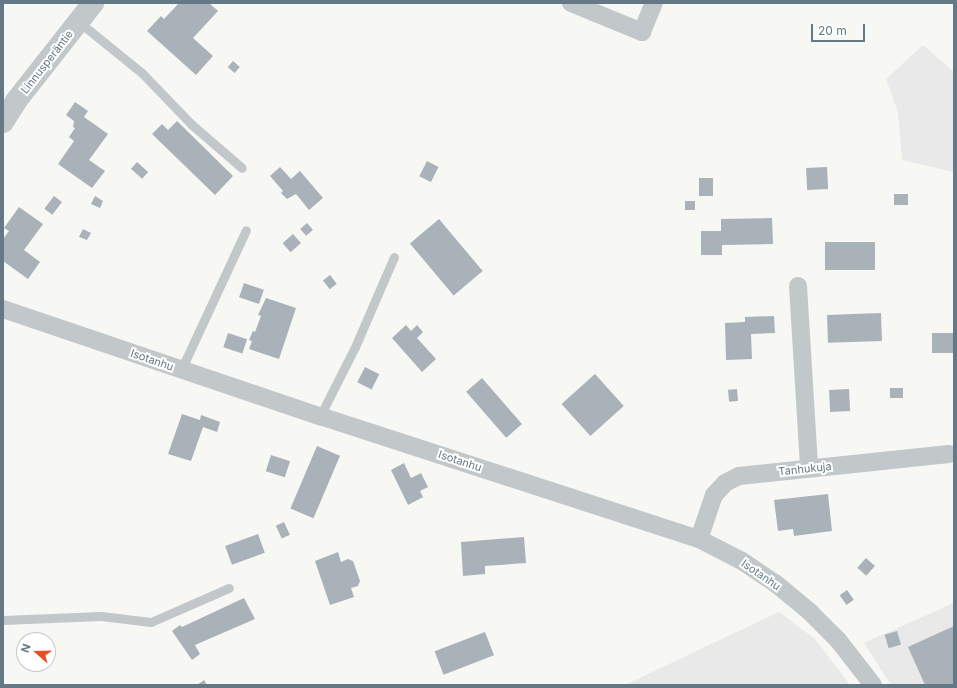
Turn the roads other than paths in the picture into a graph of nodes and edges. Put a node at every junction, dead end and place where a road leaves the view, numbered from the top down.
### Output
1 (94, 3) edge
2 (571, 3) edge
3 (654, 3) edge
4 (79, 22) junction
5 (3, 122) edge
6 (242, 168) dead end
7 (246, 230) dead end
8 (394, 257) dead end
9 (798, 286) dead end
10 (3, 309) edge
11 (181, 370) junction
12 (320, 416) junction
13 (949, 454) dead end
14 (809, 468) junction
15 (700, 539) junction
16 (229, 588) dead end
17 (3, 620) edge
18 (872, 685) edge

1 - 4 street, Linnusperäntie
2 - 3 street
4 - 5 street, Linnusperäntie
4 - 6 lane
7 - 11 lane
8 - 12 lane
9 - 14 street
10 - 11 street, Isotanhu
11 - 12 street, Isotanhu
12 - 15 street, Isotanhu
13 - 14 street, Tanhukuja
14 - 15 street, Tanhukuja
15 - 18 street, Isotanhu
16 - 17 lane

